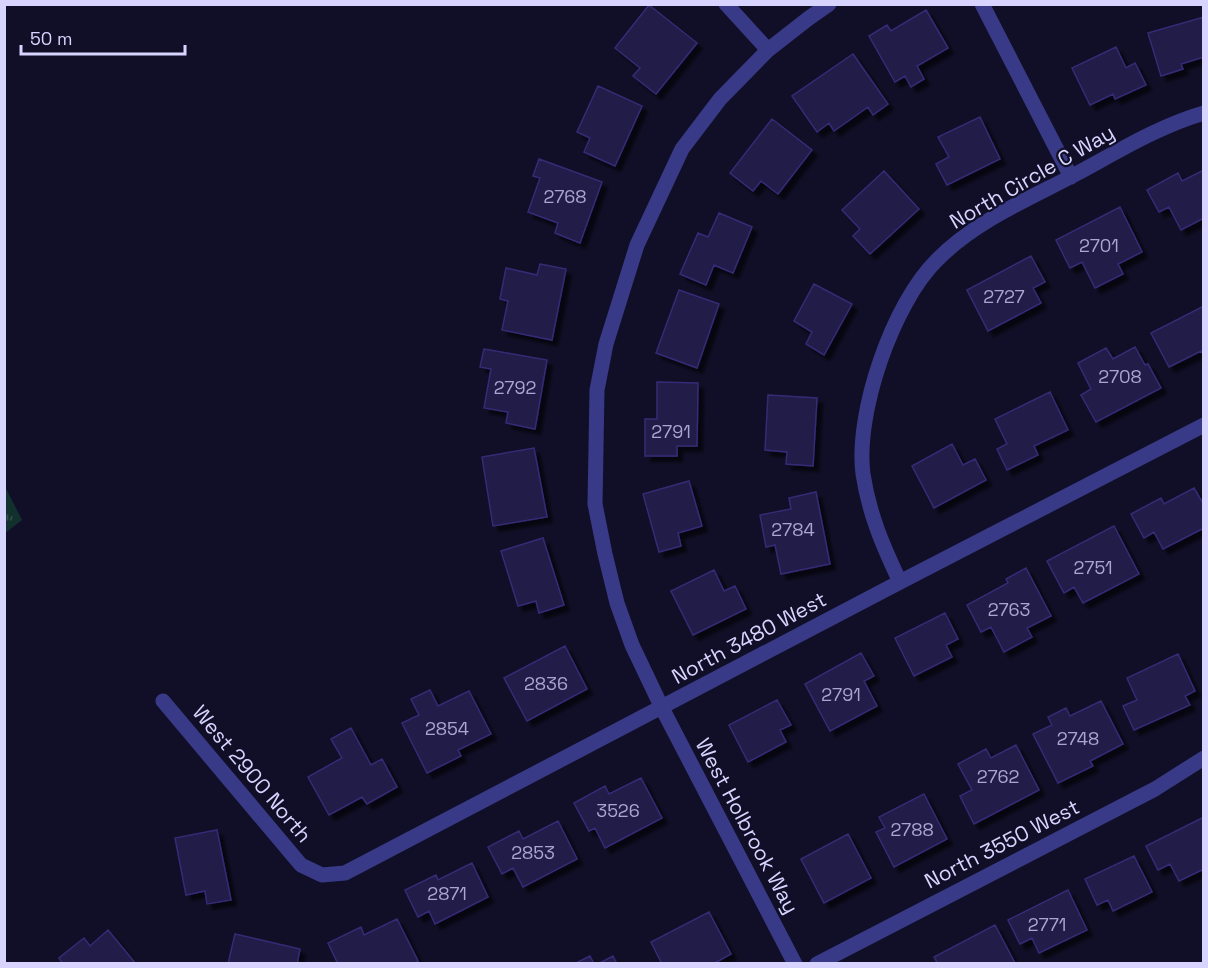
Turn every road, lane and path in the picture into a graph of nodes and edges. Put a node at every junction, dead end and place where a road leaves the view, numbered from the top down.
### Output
1 (726, 4) edge
2 (829, 4) edge
3 (982, 4) edge
4 (768, 50) junction
5 (1203, 113) edge
6 (1071, 177) junction
7 (1203, 425) edge
8 (900, 582) junction
9 (163, 701) dead end
10 (662, 708) junction
11 (1203, 758) edge
12 (311, 871) joint
13 (795, 963) edge
14 (817, 963) edge

1 - 4 street
2 - 4 street, West Holbrook Way
3 - 6 street
4 - 10 street, West Holbrook Way
5 - 6 street, North Circle C Way
6 - 8 street, North Circle C Way
7 - 8 street, North 3480 West
8 - 10 street, North 3480 West
9 - 12 street, West 2900 North
10 - 12 street, North 3480 West
10 - 13 street, West Holbrook Way
11 - 14 street, North 3550 West

